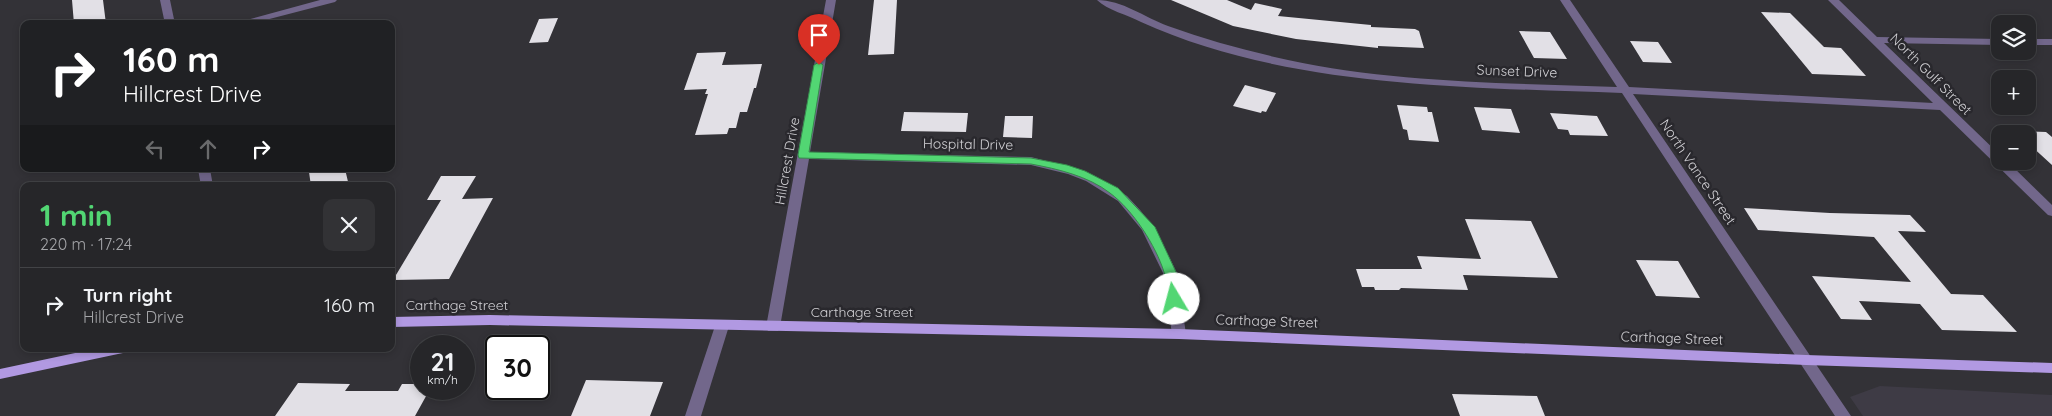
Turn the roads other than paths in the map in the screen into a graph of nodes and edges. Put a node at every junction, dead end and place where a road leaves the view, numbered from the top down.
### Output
1 (165, 0) edge
2 (332, 0) edge
3 (831, 0) edge
4 (1102, 0) edge
5 (1565, 0) edge
6 (1833, 0) edge
7 (169, 20) edge
8 (253, 20) edge
9 (1875, 40) junction
10 (1991, 42) edge
11 (2036, 42) edge
12 (2052, 42) edge
13 (1626, 91) junction
14 (1942, 107) junction
15 (803, 155) junction
16 (2052, 212) edge
17 (395, 322) edge
18 (722, 326) junction
19 (773, 328) junction
20 (1179, 334) junction
21 (104, 352) edge
22 (1806, 360) junction
23 (2052, 368) edge
24 (0, 374) edge
25 (693, 416) edge
26 (1843, 416) edge

1 - 7 street
2 - 8 street
3 - 15 street, Hillcrest Drive
4 - 13 street, Sunset Drive
5 - 13 street, North Vance Street
6 - 9 street, North Gulf Street
9 - 10 street
9 - 14 street, North Gulf Street
11 - 12 street
13 - 14 street, Sunset Drive
13 - 22 street, North Vance Street
14 - 16 street, North Gulf Street
15 - 19 street, Hillcrest Drive
15 - 20 street, Hospital Drive
17 - 18 main road, Carthage Street
18 - 19 main road, Carthage Street
18 - 25 street
19 - 20 main road, Carthage Street
20 - 22 main road, Carthage Street
21 - 24 main road
22 - 23 main road, Carthage Street
22 - 26 street, North Vance Street

